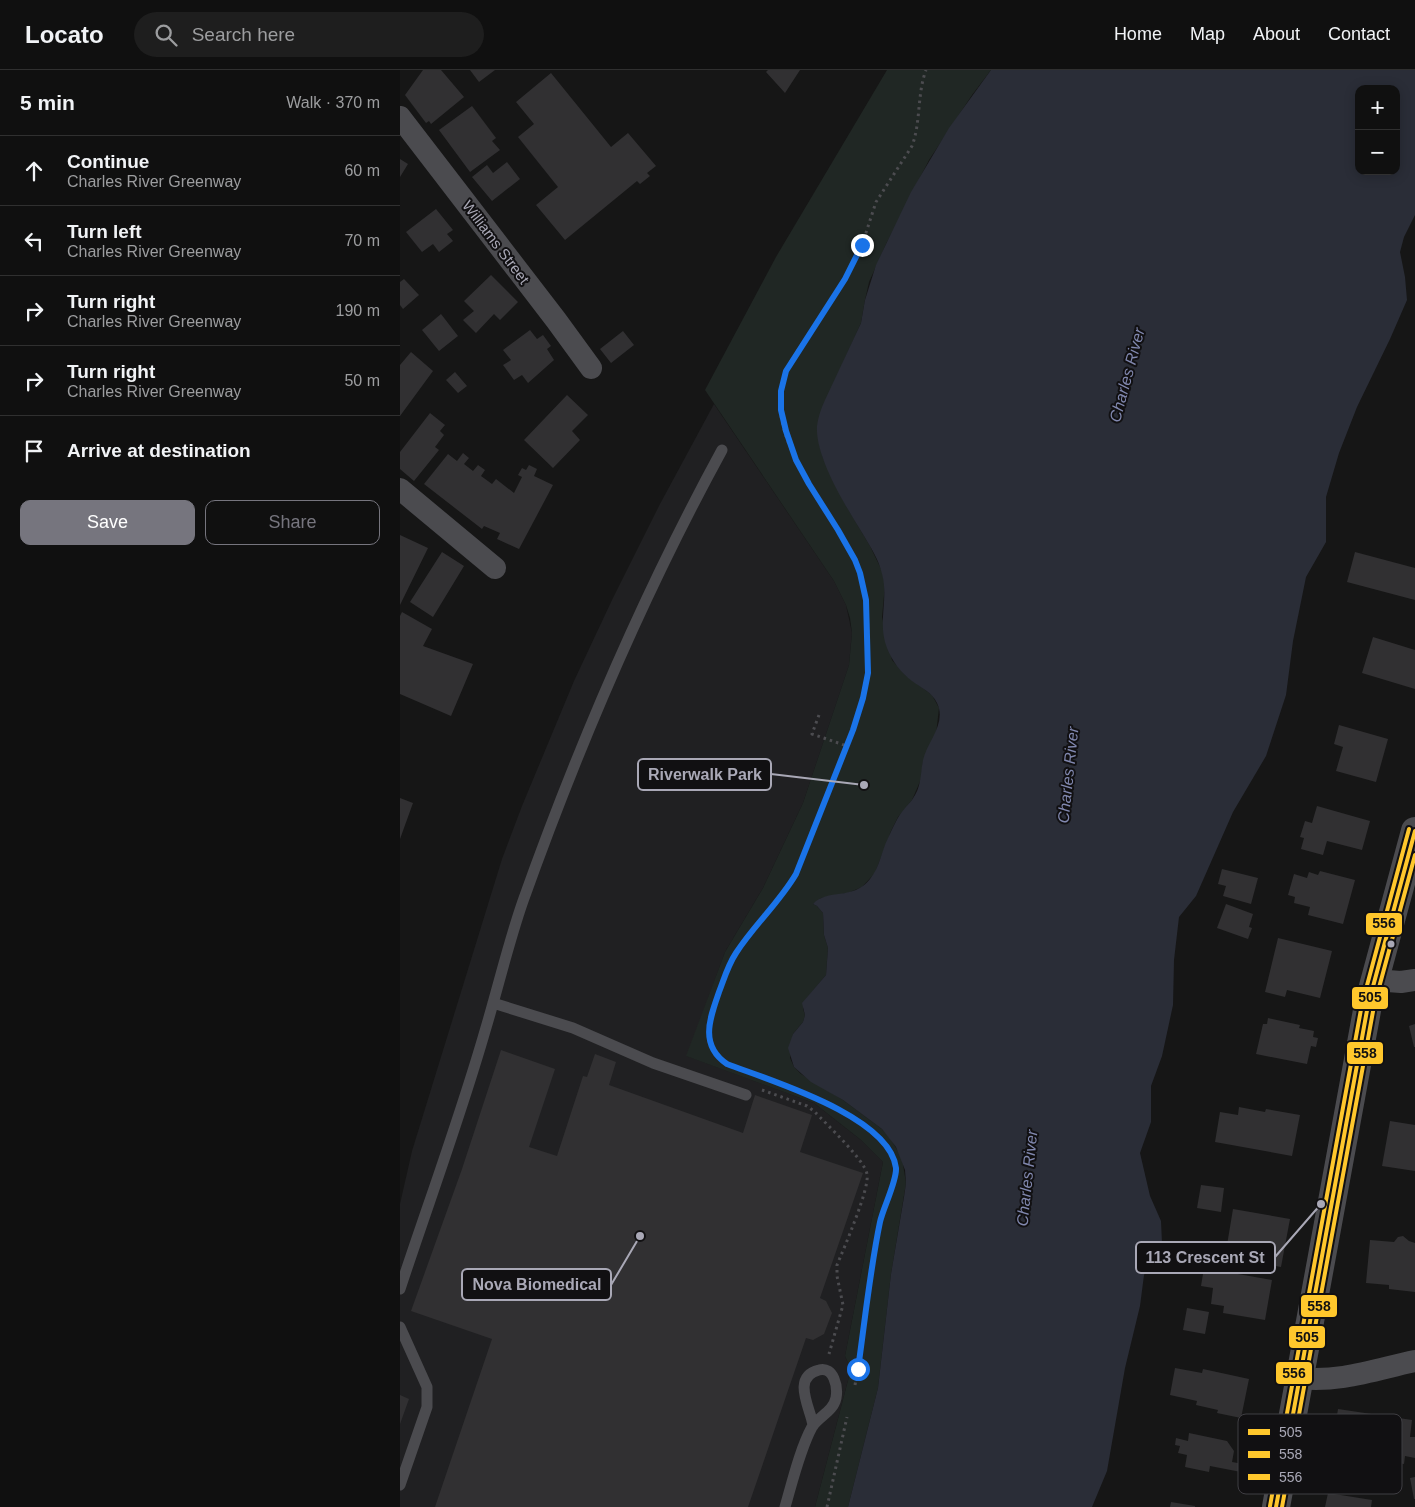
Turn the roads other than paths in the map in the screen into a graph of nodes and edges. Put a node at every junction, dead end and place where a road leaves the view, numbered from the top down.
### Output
1 (400, 117) edge
2 (591, 368) dead end
3 (722, 450) dead end
4 (400, 489) edge
5 (496, 568) dead end
6 (1415, 831) edge
7 (1374, 980) junction
8 (1415, 980) edge
9 (493, 1004) junction
10 (746, 1095) road end
11 (400, 1289) edge
12 (400, 1327) edge
13 (1415, 1361) edge
14 (1299, 1378) junction
15 (1293, 1414) edge
16 (813, 1426) junction
17 (400, 1485) edge
18 (1278, 1494) edge
19 (785, 1507) edge
20 (1276, 1507) edge

1 - 2 street, Williams Street
3 - 9 lane
4 - 5 street
6 - 7 street
7 - 8 street
7 - 14 street
9 - 10 lane
9 - 11 lane
12 - 17 lane
13 - 14 street
14 - 15 street
16 - 16 lane
16 - 19 lane
18 - 20 street

